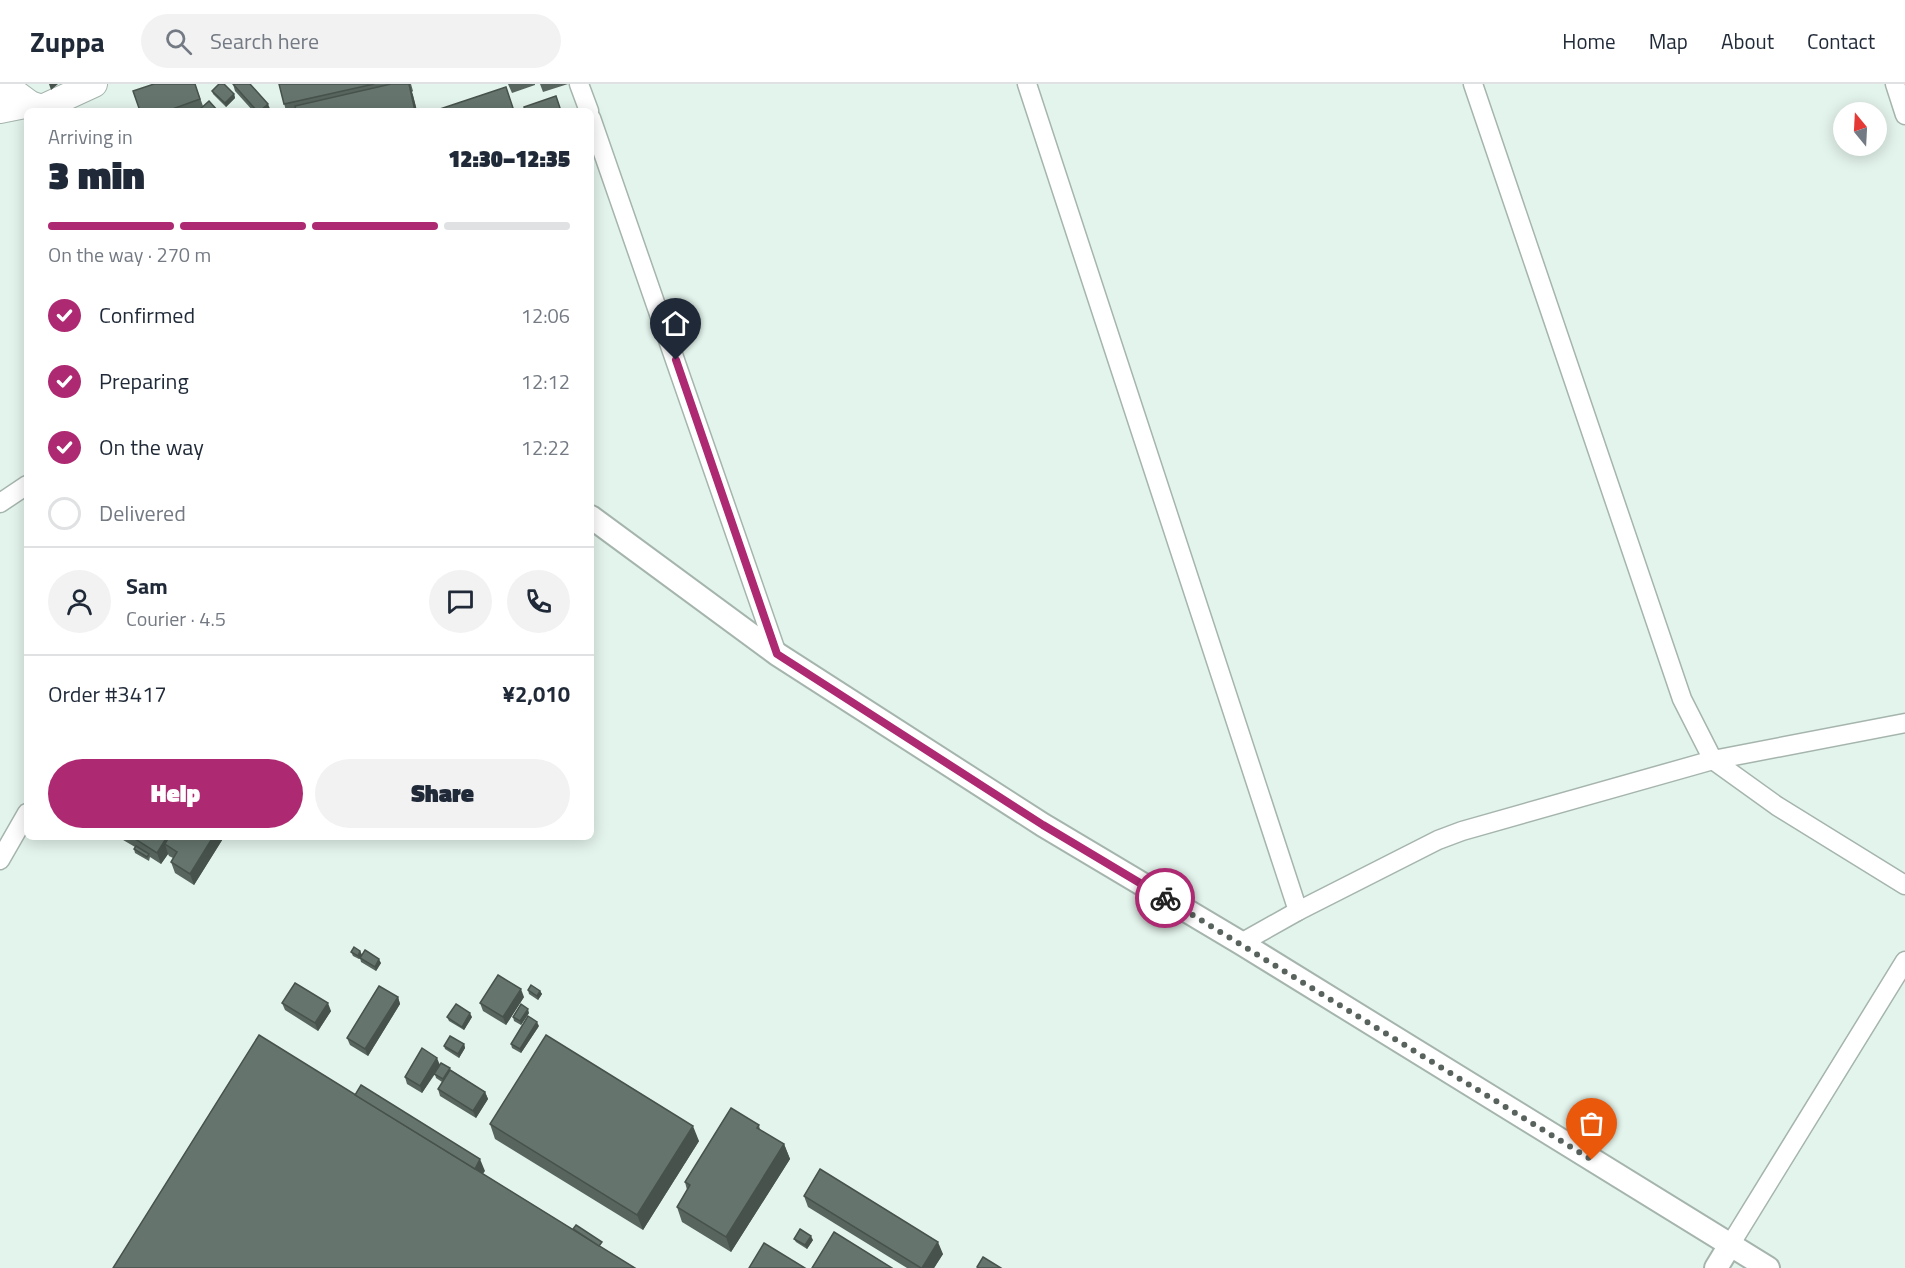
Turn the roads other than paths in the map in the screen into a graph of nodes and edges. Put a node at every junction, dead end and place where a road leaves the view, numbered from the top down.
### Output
1 (3, 84) edge
2 (94, 84) edge
3 (579, 84) edge
4 (1026, 84) edge
5 (1473, 84) edge
6 (1895, 84) edge
7 (39, 108) edge
8 (588, 108) edge
9 (24, 109) edge
10 (0, 110) edge
11 (1905, 115) edge
12 (594, 127) edge
13 (24, 487) edge
14 (0, 503) edge
15 (594, 519) edge
16 (777, 654) junction
17 (1905, 723) edge
18 (1713, 760) junction
19 (24, 818) edge
20 (0, 860) edge
21 (1905, 885) edge
22 (1298, 911) junction
23 (1241, 943) junction
24 (1905, 961) edge
25 (1730, 1245) junction
26 (1716, 1268) edge
27 (1768, 1268) edge

1 - 7 main road
2 - 7 main road
3 - 8 street
4 - 22 street
5 - 18 street
6 - 11 street
9 - 10 main road
12 - 16 street
13 - 14 street
15 - 16 street
16 - 23 street
17 - 18 street
18 - 21 street
18 - 22 street
19 - 20 street
22 - 23 street
23 - 25 street
24 - 25 street
25 - 26 street
25 - 27 street

